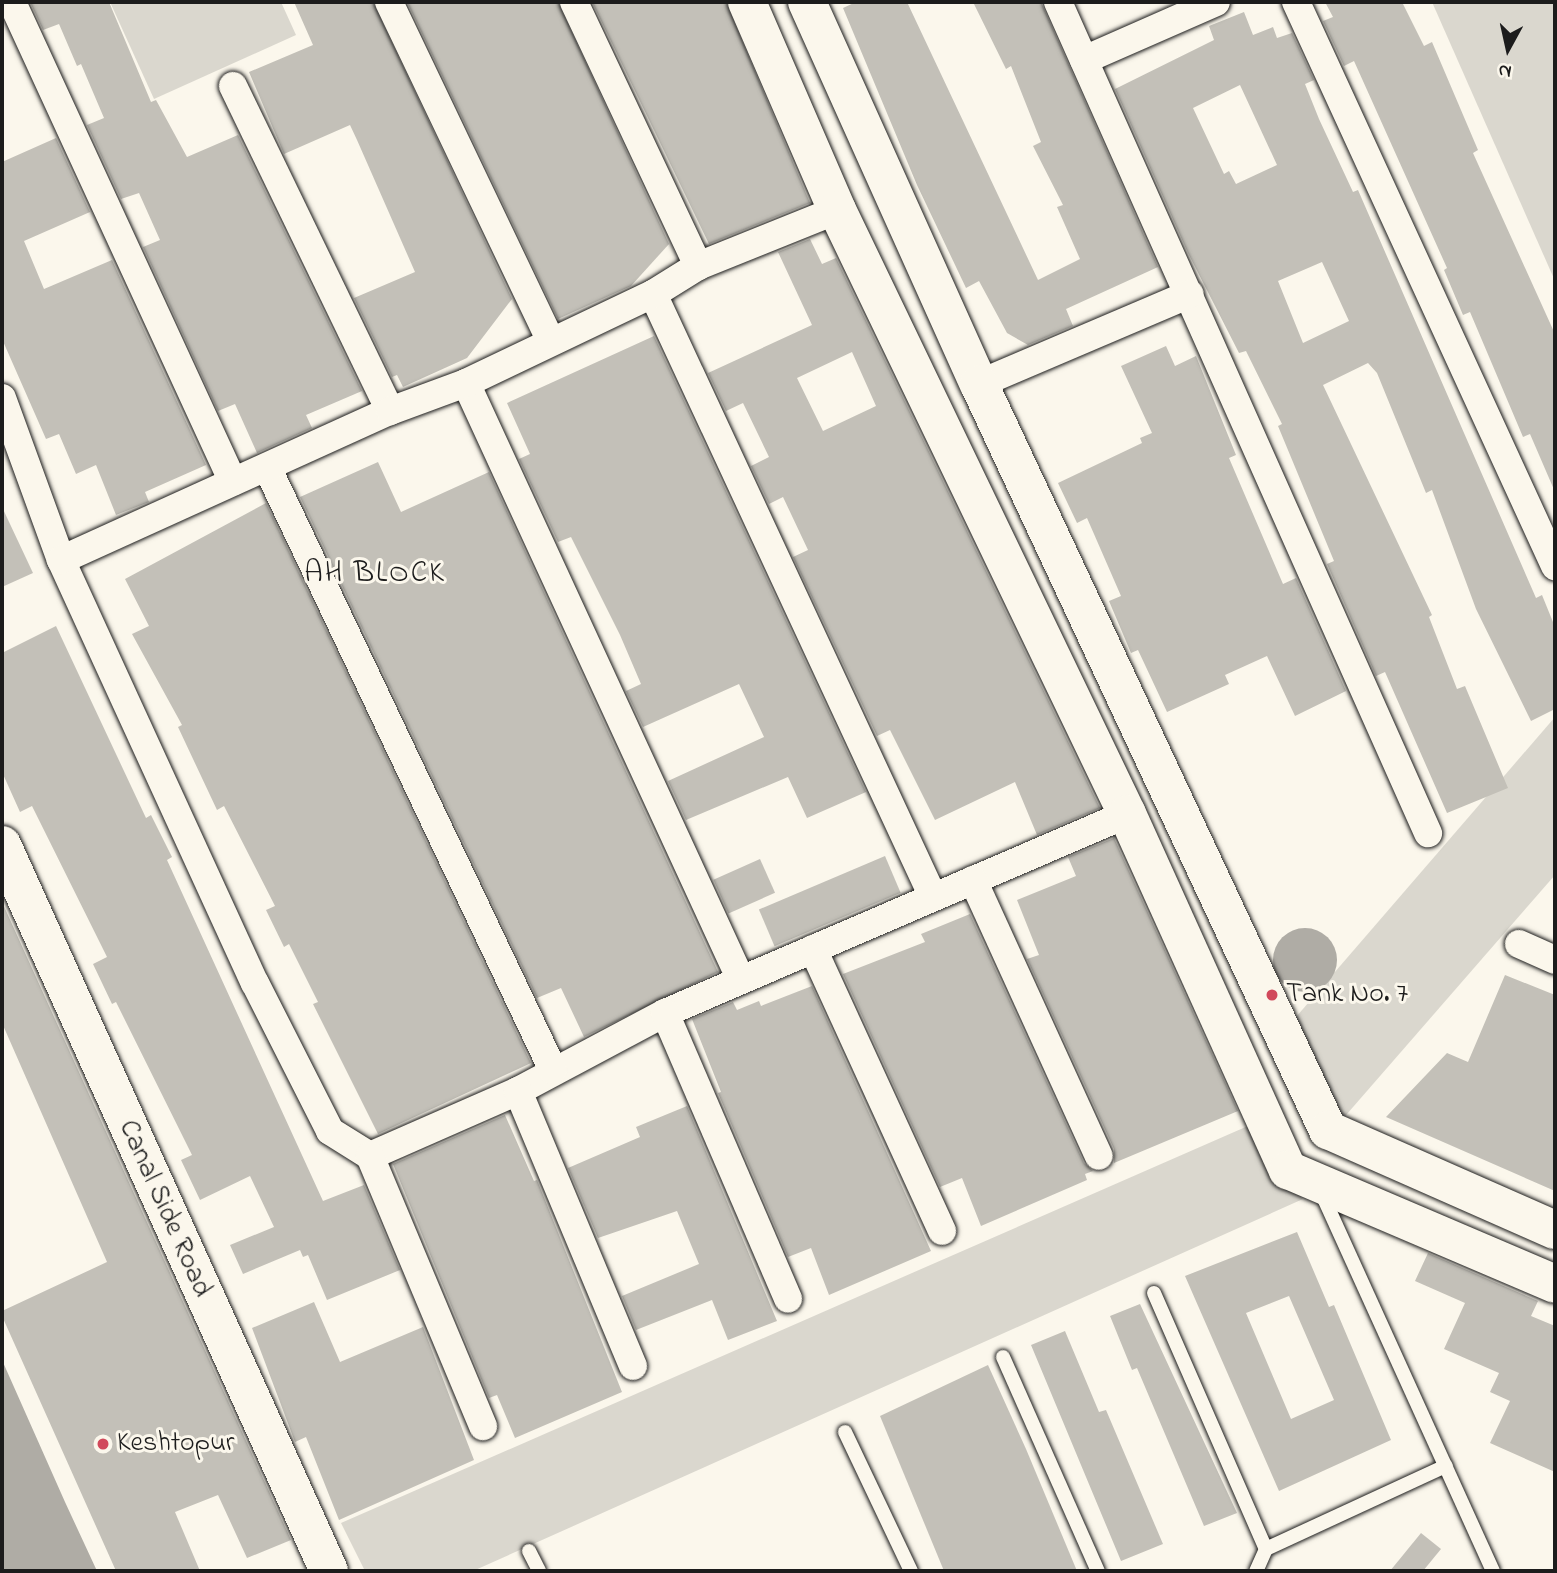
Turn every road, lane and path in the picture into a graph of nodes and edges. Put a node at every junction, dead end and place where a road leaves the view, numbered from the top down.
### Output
1 (12, 2) edge
2 (389, 2) edge
3 (574, 2) edge
4 (747, 2) edge
5 (807, 2) edge
6 (1058, 2) edge
7 (1216, 2) edge
8 (1296, 2) edge
9 (1084, 60) junction
10 (233, 86) dead end
11 (837, 210) junction
12 (698, 266) junction
13 (653, 293) junction
14 (1190, 294) junction
15 (550, 340) junction
16 (466, 383) junction
17 (979, 384) junction
18 (2, 398) edge
19 (390, 411) junction
20 (267, 467) junction
21 (233, 482) junction
22 (1046, 526) junction
23 (1000, 546) junction
24 (61, 560) junction
25 (1555, 566) edge
26 (1127, 814) junction
27 (1428, 833) dead end
28 (2, 845) edge
29 (973, 880) junction
30 (933, 897) junction
31 (1519, 944) dead end
32 (813, 949) junction
33 (1555, 960) edge
34 (741, 980) junction
35 (665, 1013) junction
36 (552, 1070) junction
37 (518, 1091) junction
38 (370, 1156) junction
39 (1099, 1156) dead end
40 (1317, 1181) junction
41 (1544, 1226) edge
42 (942, 1231) dead end
43 (1512, 1265) junction
44 (1555, 1284) edge
45 (1154, 1293) dead end
46 (788, 1299) dead end
47 (1003, 1357) dead end
48 (633, 1366) dead end
49 (483, 1426) dead end
50 (845, 1432) dead end
51 (1446, 1466) junction
52 (1266, 1549) junction
53 (529, 1551) dead end
54 (329, 1571) edge
55 (539, 1571) edge
56 (911, 1571) edge
57 (1098, 1571) edge
58 (1256, 1571) edge
59 (1493, 1571) edge

1 - 21 street
2 - 15 street
3 - 12 street
4 - 11 main road
5 - 17 main road
6 - 9 street
7 - 9 street
8 - 25 street
9 - 14 street
10 - 19 street
11 - 12 street
11 - 23 main road
12 - 13 street
13 - 15 street
13 - 30 street
14 - 17 street
14 - 27 street
15 - 16 street
16 - 19 street
16 - 34 street
17 - 22 main road
18 - 24 street
19 - 20 street
20 - 21 street
20 - 36 street
21 - 24 street
22 - 23 main road
22 - 41 main road
23 - 26 main road
24 - 38 street
26 - 29 street
26 - 40 main road
28 - 54 main road, Canal Side Road
29 - 30 street
29 - 39 street
30 - 32 street
31 - 33 street
32 - 34 street
32 - 42 street
34 - 35 street
35 - 36 street
35 - 46 street
36 - 37 street
37 - 38 street
37 - 48 street
38 - 49 street
40 - 43 main road
40 - 51 lane
41 - 43 main road
43 - 44 main road
45 - 52 lane
47 - 57 lane
50 - 56 lane
51 - 52 lane
51 - 59 lane
52 - 58 lane
53 - 55 lane

